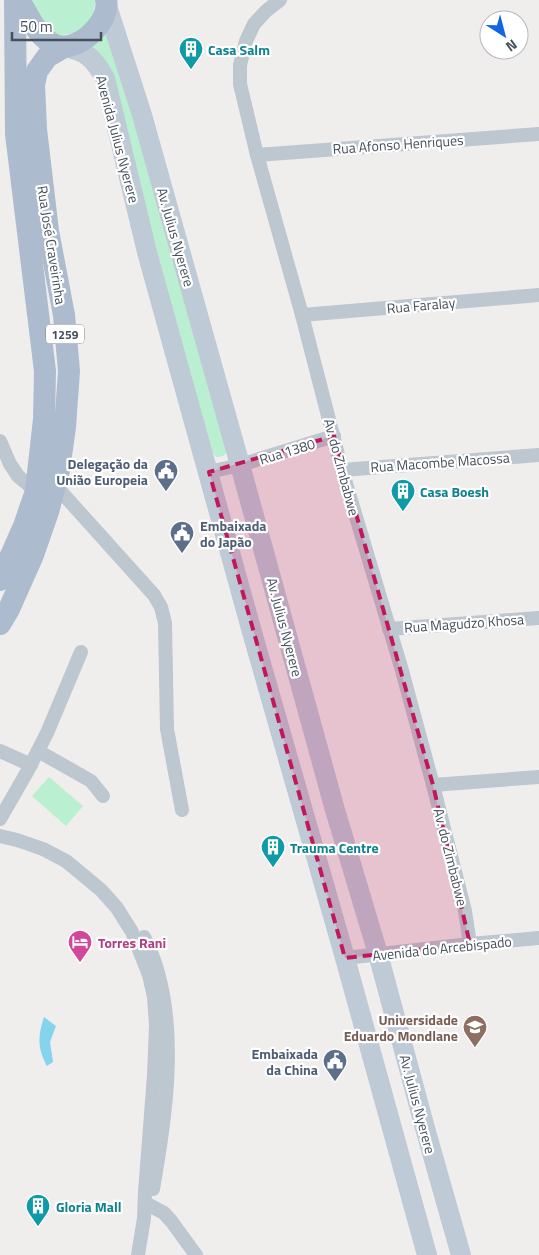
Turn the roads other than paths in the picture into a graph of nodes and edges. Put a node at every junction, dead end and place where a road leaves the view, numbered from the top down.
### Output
1 (15, 0) edge
2 (19, 0) edge
3 (280, 0) edge
4 (106, 3) edge
5 (64, 48) junction
6 (539, 134) edge
7 (257, 155) junction
8 (539, 294) edge
9 (302, 315) junction
10 (334, 436) junction
11 (0, 441) edge
12 (539, 455) edge
13 (240, 465) junction
14 (342, 470) junction
15 (209, 472) junction
16 (45, 488) junction
17 (0, 580) edge
18 (539, 618) edge
19 (0, 624) edge
20 (389, 629) junction
21 (81, 652) dead end
22 (0, 751) edge
23 (38, 751) junction
24 (31, 765) junction
25 (539, 777) edge
26 (433, 785) junction
27 (103, 796) dead end
28 (182, 810) dead end
29 (0, 819) edge
30 (0, 827) edge
31 (0, 836) edge
32 (539, 938) edge
33 (470, 944) junction
34 (378, 954) junction
35 (345, 958) junction
36 (148, 1205) junction
37 (144, 1218) junction
38 (138, 1255) edge
39 (196, 1255) edge
40 (427, 1255) edge
41 (461, 1255) edge

1 - 16 main road, Rua José Craveirinha
2 - 5 main road
3 - 7 street, Av. do Zimbabwe
4 - 5 main road, Rua José Craveirinha
4 - 13 main road, Av. Julius Nyerere
5 - 15 main road, Avenida Julius Nyerere
5 - 16 main road, Rua José Craveirinha / 1259
6 - 7 street, Rua Afonso Henriques
7 - 9 street, Av. do Zimbabwe
8 - 9 street, Rua Faralay
9 - 10 street, Av. do Zimbabwe
10 - 13 street, Rua 1380
10 - 14 street, Av. do Zimbabwe
11 - 16 street
12 - 14 street, Rua Macombe Macossa
13 - 15 street, Rua 1380
13 - 34 main road, Av. Julius Nyerere
14 - 20 street, Av. do Zimbabwe
15 - 35 main road
16 - 17 main road, Rua José Craveirinha
16 - 19 main road, Rua José Craveirinha / 1259
16 - 28 street
18 - 20 street, Rua Magudzo Khosa
20 - 26 street, Av. do Zimbabwe
21 - 23 street
22 - 24 street
23 - 24 street
23 - 27 street
24 - 29 street
25 - 26 street
26 - 33 street, Av. do Zimbabwe
30 - 36 street
31 - 37 street
32 - 33 street, Avenida do Arcebispado
33 - 34 street, Avenida do Arcebispado
34 - 35 street, Avenida do Arcebispado
34 - 41 main road, Av. Julius Nyerere
35 - 40 main road
36 - 37 street
36 - 39 street
37 - 38 street

